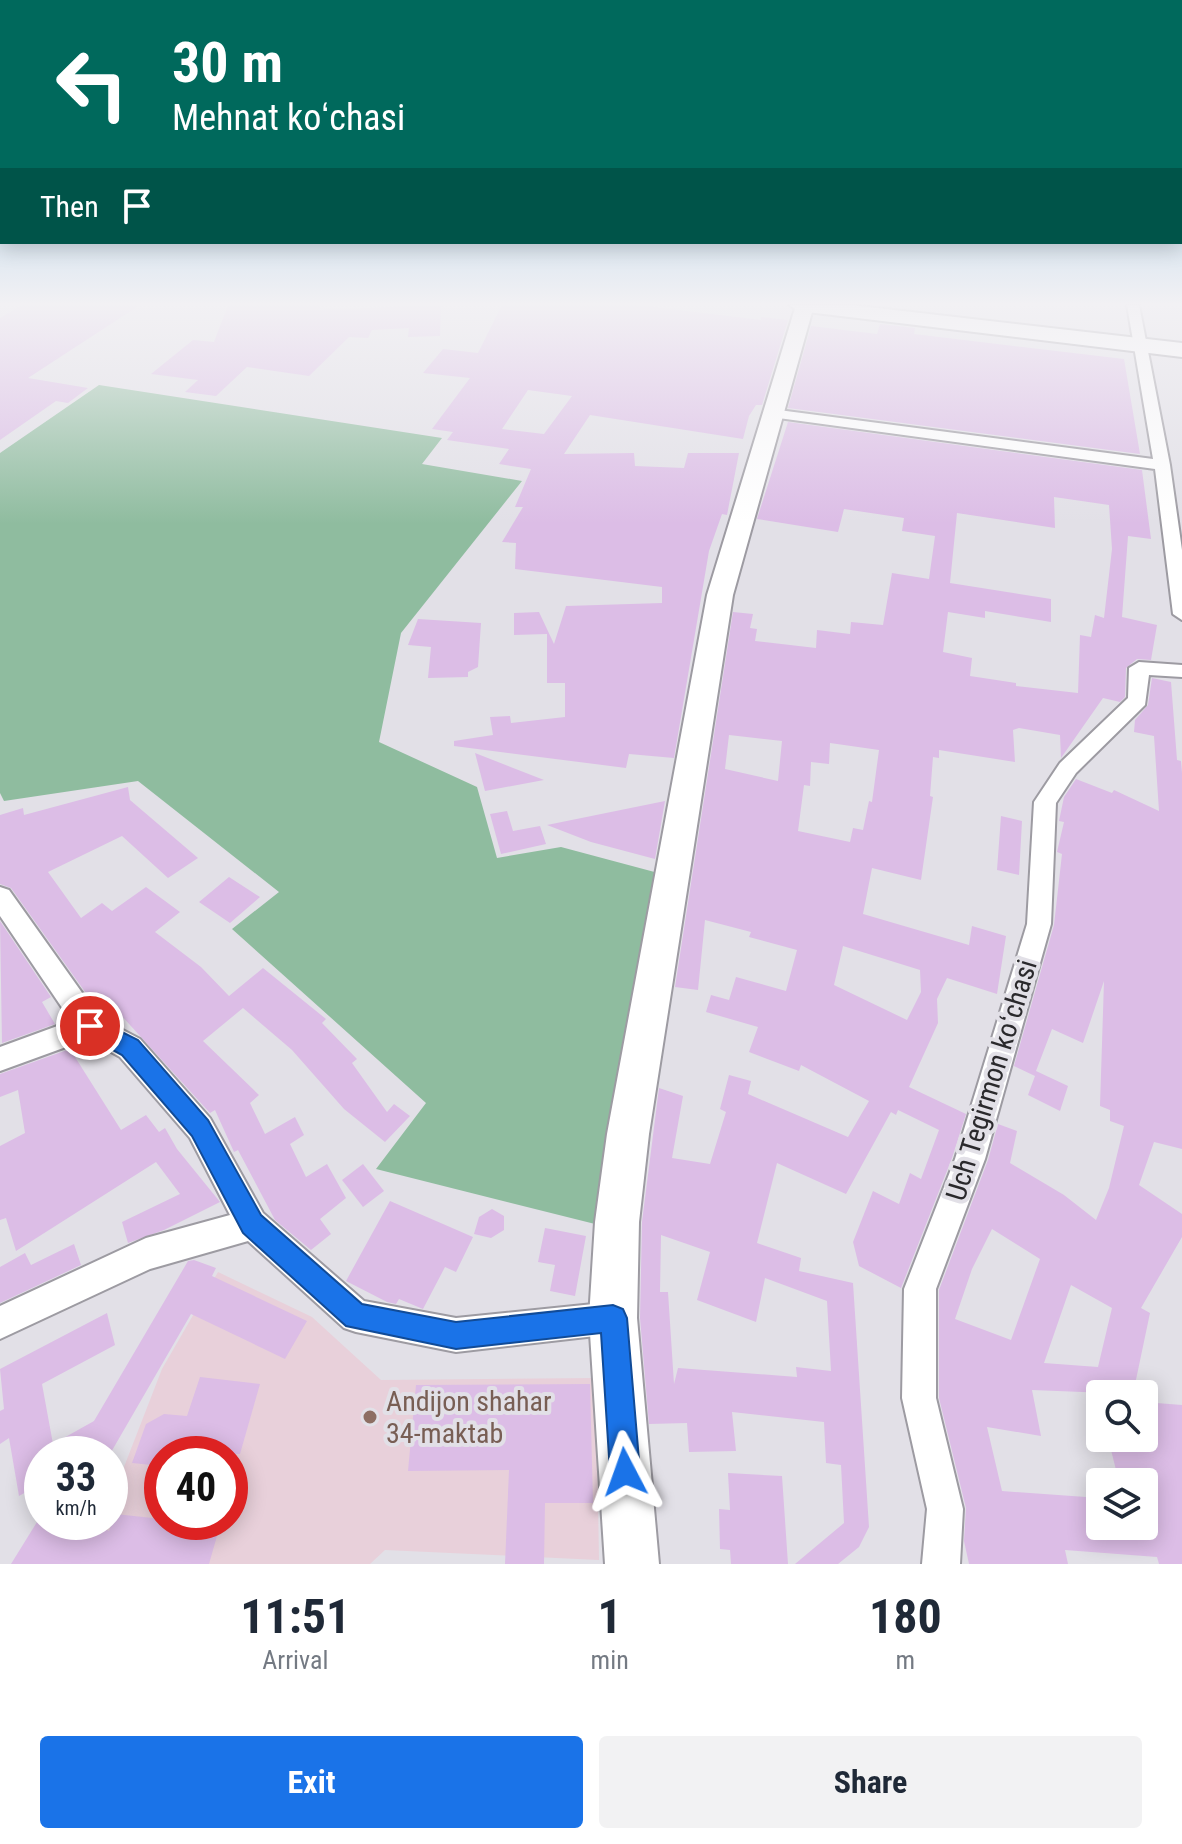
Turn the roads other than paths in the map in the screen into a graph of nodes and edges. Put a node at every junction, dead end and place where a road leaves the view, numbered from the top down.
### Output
1 (781, 378) edge
2 (1147, 378) edge
3 (771, 413) junction
4 (1162, 465) junction
5 (1182, 614) edge
6 (1182, 671) edge
7 (0, 897) edge
8 (90, 1026) junction
9 (0, 1059) edge
10 (252, 1224) junction
11 (613, 1318) junction
12 (0, 1323) edge
13 (632, 1564) edge
14 (941, 1564) edge

1 - 3 street
2 - 4 street
3 - 4 street
3 - 11 street
4 - 5 street
6 - 14 street, Uch Tegirmon koʻchasi
7 - 8 street
8 - 9 street
8 - 10 street
10 - 11 street
10 - 12 street
11 - 13 street

